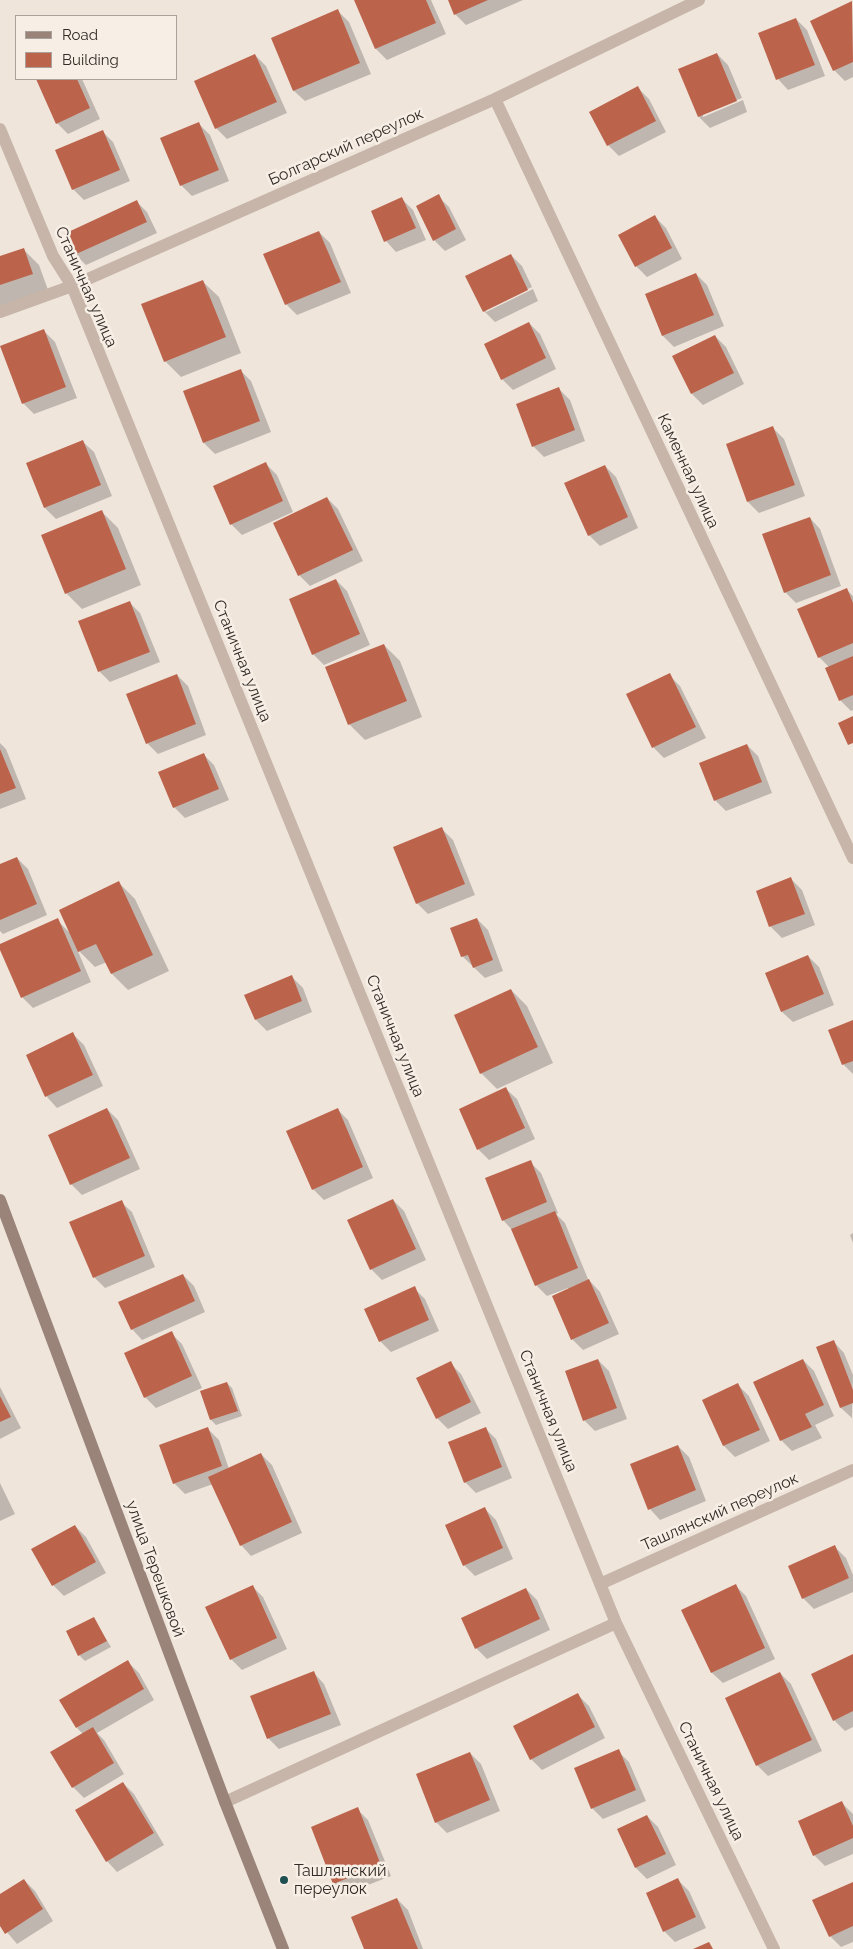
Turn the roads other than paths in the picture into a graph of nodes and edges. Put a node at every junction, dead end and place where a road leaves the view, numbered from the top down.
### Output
1 (699, 0) edge
2 (494, 99) junction
3 (0, 129) edge
4 (72, 286) junction
5 (0, 312) edge
6 (853, 858) edge
7 (0, 1200) edge
8 (853, 1470) edge
9 (600, 1584) junction
10 (616, 1623) junction
11 (225, 1802) junction
12 (283, 1949) edge
13 (774, 1949) edge

1 - 2 street, Болгарский переулок
2 - 4 street, Болгарский переулок
2 - 6 street, Каменная улица
3 - 4 street, Станичная улица
4 - 5 street, Болгарский переулок
4 - 9 street, Станичная улица
7 - 11 street, улица Терешковой
8 - 9 street, Ташлянский переулок
9 - 10 street, Станичная улица
10 - 11 street
10 - 13 street, Станичная улица
11 - 12 street, улица Терешковой

